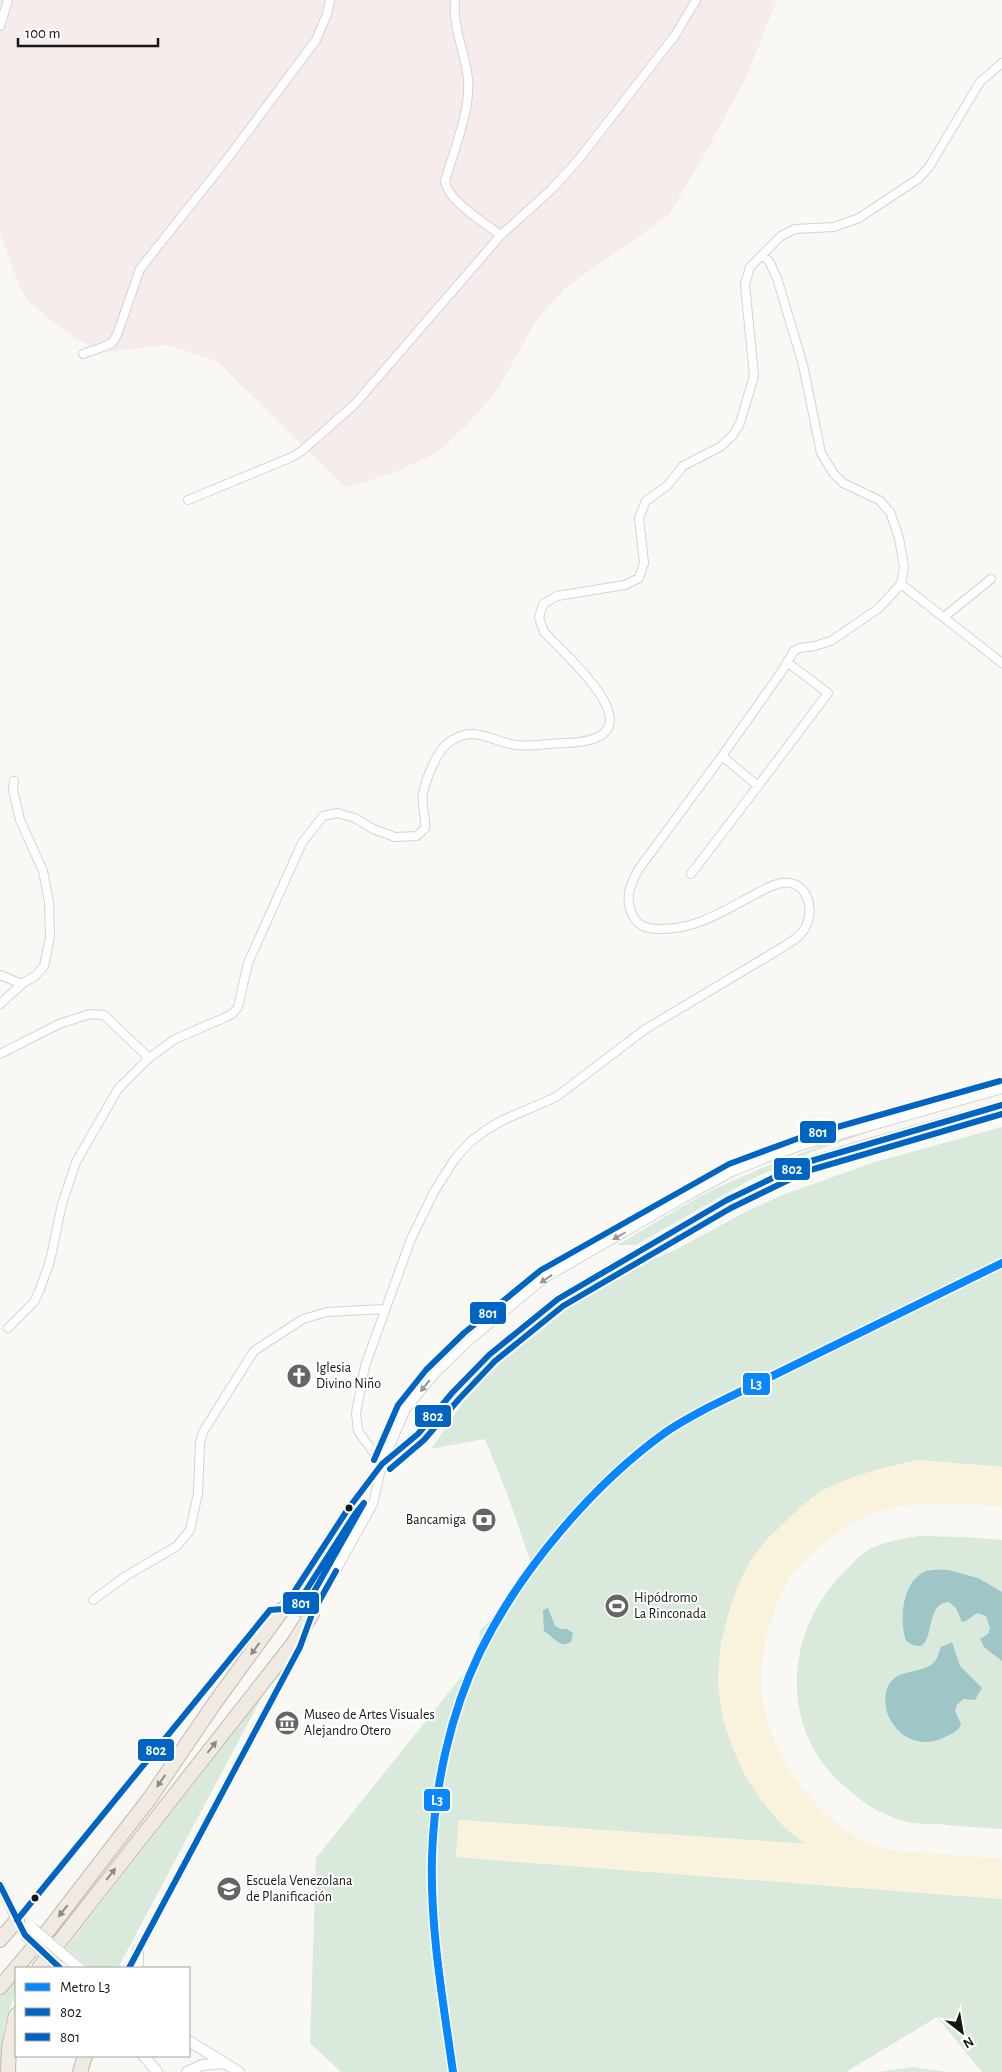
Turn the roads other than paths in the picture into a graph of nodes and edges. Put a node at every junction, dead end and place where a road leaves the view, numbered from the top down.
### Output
1 (8, 0) edge
2 (330, 0) edge
3 (455, 0) edge
4 (696, 0) edge
5 (0, 26) edge
6 (1002, 63) edge
7 (500, 235) junction
8 (762, 256) junction
9 (83, 354) dead end
10 (188, 500) dead end
11 (991, 579) dead end
12 (900, 584) junction
13 (944, 617) junction
14 (787, 662) junction
15 (1002, 663) edge
16 (722, 756) junction
17 (14, 781) dead end
18 (758, 786) junction
19 (691, 874) dead end
20 (0, 976) edge
21 (22, 984) junction
22 (0, 1004) edge
23 (0, 1054) edge
24 (149, 1058) junction
25 (1002, 1089) edge
26 (1002, 1105) edge
27 (385, 1309) junction
28 (8, 1328) dead end
29 (382, 1464) junction
30 (92, 1600) dead end
31 (284, 1609) junction
32 (312, 1614) junction
33 (0, 1885) edge
34 (17, 1920) junction
35 (29, 1931) junction
36 (0, 1940) edge
37 (138, 1950) junction
38 (17, 1967) edge
39 (40, 1967) edge
40 (59, 1967) edge
41 (78, 1967) edge
42 (130, 1967) edge
43 (138, 1967) edge
44 (15, 1969) edge
45 (0, 1987) edge
46 (15, 2020) edge
47 (193, 2044) edge
48 (85, 2057) edge
49 (145, 2057) edge
50 (154, 2057) edge
51 (225, 2063) junction
52 (8, 2072) edge
53 (80, 2072) edge
54 (158, 2072) edge
55 (188, 2072) edge
56 (239, 2072) edge

1 - 5 street
2 - 9 street
3 - 7 street
4 - 7 street
6 - 8 street
7 - 10 street
8 - 12 street
8 - 24 street
11 - 13 street
12 - 13 street
12 - 14 street
13 - 15 street
14 - 16 street
14 - 18 street
16 - 18 street
16 - 27 street
17 - 21 street
18 - 19 street
20 - 21 street
21 - 22 street
23 - 24 street
24 - 28 street
25 -> 29 street
26 - 29 street
27 - 29 street
27 - 30 street
29 - 31 street
29 - 32 street
31 - 32 street
31 -> 38 highway
32 - 37 street
39 -> 32 highway
33 - 34 street
34 - 35 main road
34 - 36 highway
35 - 40 main road, bridge
35 - 41 main road, bridge
37 - 42 street
37 - 43 main road
44 -> 45 highway
46 - 52 highway
47 - 51 main road
48 - 53 highway
49 - 54 main road
50 - 54 main road
51 - 55 main road
51 - 56 main road

